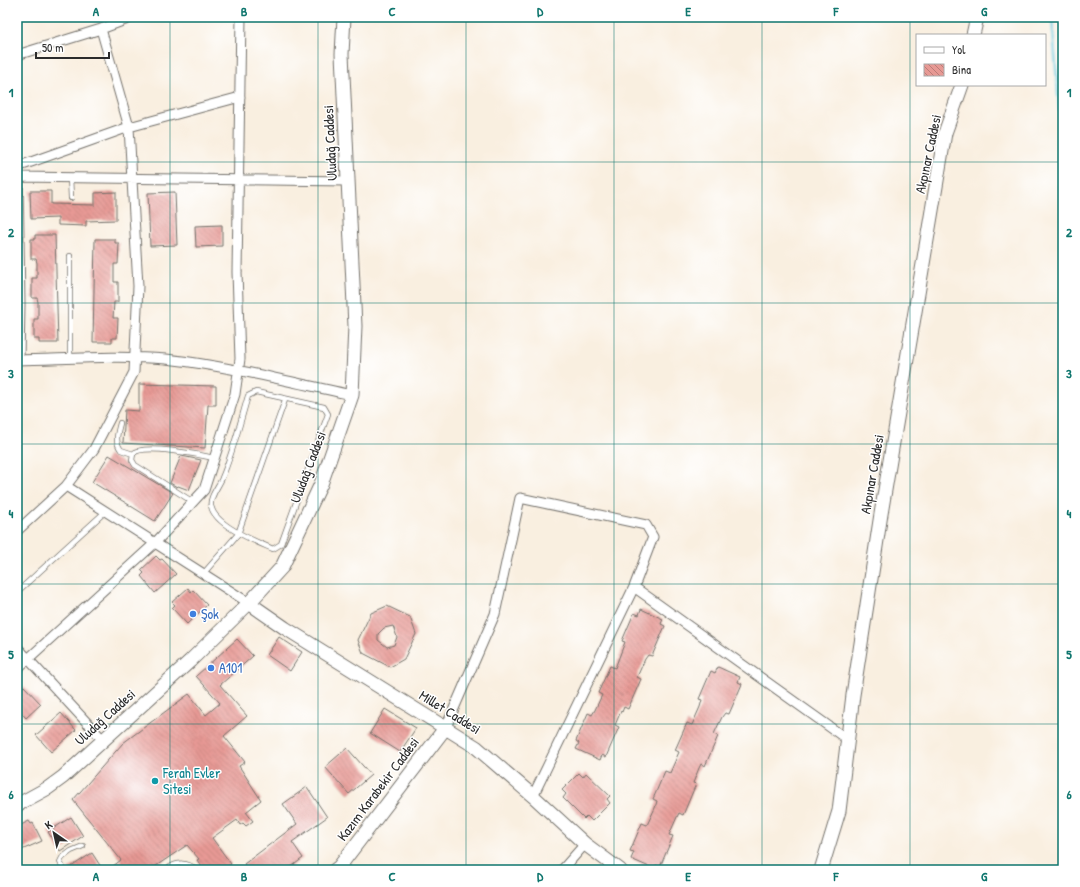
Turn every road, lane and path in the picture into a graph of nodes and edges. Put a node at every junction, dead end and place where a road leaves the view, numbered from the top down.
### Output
1 (132, 17) edge
2 (241, 17) edge
3 (344, 17) edge
4 (977, 17) edge
5 (101, 29) junction
6 (973, 34) edge
7 (17, 55) edge
8 (962, 86) edge
9 (240, 97) junction
10 (129, 127) junction
11 (17, 167) edge
12 (17, 177) edge
13 (70, 177) junction
14 (133, 178) junction
15 (238, 180) junction
16 (348, 181) junction
17 (71, 198) dead end
18 (70, 256) dead end
19 (135, 357) junction
20 (70, 358) junction
21 (18, 360) edge
22 (238, 370) junction
23 (352, 395) junction
24 (285, 400) junction
25 (120, 423) dead end
26 (133, 454) junction
27 (214, 458) junction
28 (66, 486) junction
29 (193, 502) junction
30 (106, 511) junction
31 (17, 531) edge
32 (238, 534) junction
33 (155, 543) junction
34 (203, 574) junction
35 (634, 587) junction
36 (17, 592) edge
37 (249, 603) junction
38 (17, 647) edge
39 (28, 659) junction
40 (17, 669) edge
41 (446, 727) junction
42 (103, 740) junction
43 (848, 740) junction
44 (533, 796) junction
45 (17, 805) edge
46 (585, 844) junction
47 (83, 846) dead end
48 (339, 869) edge
49 (64, 870) edge
50 (167, 870) edge
51 (197, 870) edge
52 (562, 870) edge
53 (620, 870) edge
54 (821, 870) edge

1 - 5 street
2 - 9 street
3 - 16 street, Uludağ Caddesi
4 - 6 street
5 - 7 street
5 - 10 street
8 - 43 street, Akpınar Caddesi
9 - 10 street
9 - 15 street
10 - 11 street
10 - 14 street
12 - 13 street
12 - 21 street
13 - 14 street
13 - 17 lane
14 - 15 street
14 - 19 street
15 - 16 street
15 - 22 street
16 - 23 street, Uludağ Caddesi
18 - 20 lane
19 - 20 street
19 - 22 street
19 - 28 street
20 - 21 street
22 - 23 street
22 - 27 street
23 - 37 street, Uludağ Caddesi
24 - 32 lane
24 - 32 lane
24 - 32 lane
25 - 26 lane
26 - 27 lane
26 - 29 lane
27 - 29 street
28 - 30 street
28 - 31 street
29 - 33 street
30 - 33 street
30 - 36 lane
32 - 34 lane
33 - 34 street
33 - 39 street
34 - 37 street
35 - 41 street
35 - 43 street
35 - 44 street
37 - 41 street, Millet Caddesi
37 - 42 street, Uludağ Caddesi
38 - 39 street
39 - 40 street
39 - 42 street
41 - 44 street, Millet Caddesi
41 - 48 street, Kazım Karabekir Caddesi
42 - 45 street, Uludağ Caddesi
43 - 54 street, Akpınar Caddesi
44 - 46 street, Millet Caddesi
46 - 52 street
46 - 53 street, Millet Caddesi
47 - 49 lane
50 - 51 lane

